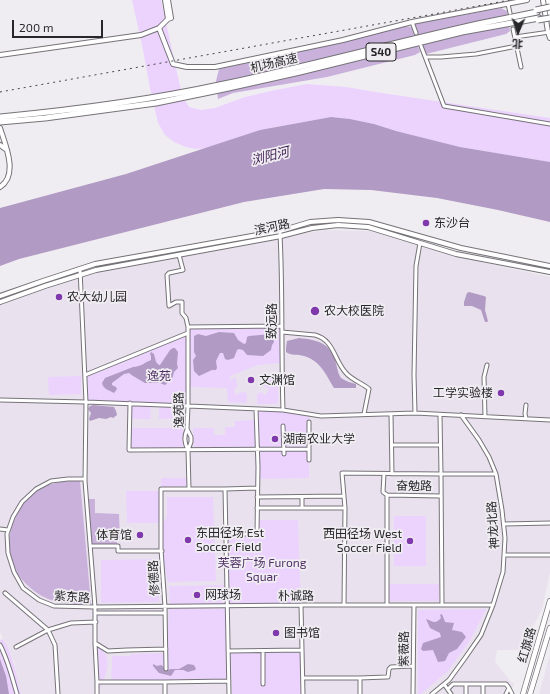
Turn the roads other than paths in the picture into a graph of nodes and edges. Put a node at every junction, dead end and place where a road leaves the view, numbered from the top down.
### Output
1 (164, 0) edge
2 (168, 0) edge
3 (527, 0) edge
4 (543, 0) edge
5 (548, 0) edge
6 (508, 4) junction
7 (550, 7) edge
8 (550, 10) edge
9 (537, 11) junction
10 (510, 13) dead end
11 (550, 16) edge
12 (168, 19) junction
13 (412, 22) junction
14 (159, 28) junction
15 (513, 29) dead end
16 (549, 32) edge
17 (416, 33) dead end
18 (515, 37) junction
19 (550, 38) edge
20 (421, 46) dead end
21 (516, 46) junction
22 (0, 55) edge
23 (426, 57) junction
24 (521, 67) dead end
25 (223, 87) junction
26 (0, 117) edge
27 (0, 122) edge
28 (550, 124) edge
29 (0, 128) edge
30 (0, 145) edge
31 (8, 151) junction
32 (0, 187) edge
33 (280, 233) junction
34 (420, 243) junction
35 (179, 254) junction
36 (550, 266) edge
37 (80, 269) junction
38 (550, 272) edge
39 (81, 275) junction
40 (0, 296) edge
41 (0, 302) edge
42 (282, 326) junction
43 (188, 327) junction
44 (282, 332) junction
45 (188, 333) junction
46 (487, 365) dead end
47 (85, 375) junction
48 (0, 400) edge
49 (86, 402) junction
50 (130, 404) junction
51 (188, 406) junction
52 (526, 406) dead end
53 (256, 409) junction
54 (283, 410) junction
55 (415, 413) junction
56 (364, 414) junction
57 (391, 414) junction
58 (440, 415) junction
59 (461, 416) junction
60 (485, 417) junction
61 (526, 418) junction
62 (550, 420) edge
63 (309, 422) dead end
64 (283, 426) dead end
65 (187, 429) junction
66 (392, 445) junction
67 (440, 445) junction
68 (309, 449) junction
69 (188, 450) junction
70 (257, 450) junction
71 (284, 450) junction
72 (284, 454) dead end
73 (309, 460) dead end
74 (384, 474) junction
75 (392, 474) junction
76 (440, 474) junction
77 (496, 474) junction
78 (85, 479) junction
79 (257, 488) junction
80 (189, 489) junction
81 (225, 490) junction
82 (387, 495) junction
83 (302, 496) junction
84 (344, 496) junction
85 (441, 496) junction
86 (257, 497) junction
87 (257, 508) junction
88 (302, 508) junction
89 (344, 508) junction
90 (550, 523) edge
91 (504, 524) junction
92 (0, 529) edge
93 (8, 530) junction
94 (226, 535) junction
95 (90, 546) junction
96 (161, 550) junction
97 (504, 555) junction
98 (550, 555) edge
99 (5, 593) dead end
100 (550, 601) edge
101 (301, 605) junction
102 (344, 605) junction
103 (387, 605) junction
104 (414, 605) junction
105 (442, 605) junction
106 (493, 605) junction
107 (227, 606) junction
108 (95, 607) junction
109 (128, 607) junction
110 (165, 607) junction
111 (95, 613) junction
112 (165, 613) junction
113 (129, 614) junction
114 (96, 622) junction
115 (550, 628) edge
116 (48, 630) junction
117 (95, 643) junction
118 (0, 645) edge
119 (16, 647) dead end
120 (166, 649) junction
121 (302, 650) junction
122 (263, 651) junction
123 (228, 652) junction
124 (412, 666) junction
125 (166, 669) dead end
126 (303, 678) junction
127 (360, 678) junction
128 (228, 681) junction
129 (97, 682) junction
130 (165, 682) junction
131 (263, 684) dead end
132 (444, 684) junction
133 (466, 684) junction
134 (482, 684) junction
135 (509, 688) junction
136 (448, 690) junction
137 (17, 694) edge
138 (58, 694) edge
139 (97, 694) edge
140 (166, 694) edge
141 (229, 694) edge
142 (303, 694) edge
143 (360, 694) edge
144 (413, 694) edge
145 (432, 694) edge
146 (451, 694) edge
147 (466, 694) edge
148 (483, 694) edge
149 (506, 694) edge
150 (512, 694) edge
151 (523, 694) edge
152 (530, 694) edge

1 - 12 main road
2 - 12 main road
3 - 6 main road
4 - 16 main road
5 - 11 main road
6 - 10 street
6 - 13 main road
7 - 9 highway, bridge
8 - 9 highway, 机场高速 / S40, bridge
9 - 25 highway, 机场高速 / S40
11 - 25 highway, 机场高速 / S40, bridge
12 - 14 main road
13 - 14 main road
13 - 17 street
14 - 22 main road
15 - 18 street
16 - 18 street
16 - 19 main road
18 - 21 street
20 - 23 street
21 - 23 street
21 - 24 street
23 - 28 street
25 - 26 highway, 机场高速 / S40
25 - 27 highway, 机场高速 / S40
29 - 31 main road
30 - 31 main road
31 - 32 main road
33 - 34 main road, 滨河路
33 - 35 main road, 滨河路
33 - 36 main road, 滨河路
33 - 37 main road, 滨河路
33 - 42 street, 致远路
34 - 38 main road, 滨河路
34 - 55 street
35 - 39 main road, 滨河路
35 - 43 street, 逸苑路
37 - 39 street
37 - 40 main road, 滨河路
39 - 41 main road, 滨河路
39 - 47 street
42 - 43 street
42 - 44 street, 致远路
43 - 45 street, 逸苑路
44 - 54 street, 致远路
44 - 56 street
45 - 47 street
45 - 51 street, 逸苑路
46 - 60 street
47 - 49 street
48 - 49 street
49 - 50 street
49 - 78 street
50 - 51 street
50 - 69 street
51 - 53 street
51 - 65 street, 逸苑路
52 - 61 street
53 - 54 street
53 - 70 street
54 - 56 street
55 - 57 street
55 - 58 street
56 - 57 street
57 - 66 street
58 - 59 street
58 - 67 street
59 - 60 street
59 - 77 street, 神龙北路
60 - 61 street
61 - 62 street
63 - 68 street
64 - 71 street
65 - 69 street, 逸苑路
65 - 69 street
66 - 67 street
66 - 75 street
67 - 76 street
68 - 71 street
68 - 73 street
69 - 70 street
69 - 80 street, 逸苑路
70 - 71 street
70 - 79 street
71 - 72 street
74 - 75 street
74 - 82 street
74 - 84 street
75 - 76 street
76 - 77 street
76 - 85 street
77 - 91 street, 神龙北路
78 - 93 street, 紫东路
78 - 95 street
79 - 81 street
79 - 86 street
80 - 81 street
80 - 96 street, 修德路
81 - 94 street
82 - 85 street, 奋勉路
82 - 103 street
83 - 84 street
83 - 86 street
83 - 88 street
84 - 89 street
85 - 105 street
86 - 87 street
87 - 88 street
87 - 94 street
88 - 89 street
89 - 102 street
90 - 91 street
91 - 97 street, 神龙北路
92 - 93 street
93 - 108 street, 紫东路
94 - 107 street
95 - 96 street
95 - 108 street
96 - 110 street, 修德路
97 - 98 street
97 - 106 street, 神龙北路
99 - 116 street
100 - 151 main road, 红旗路
101 - 102 street, 朴诚路
101 - 107 street, 朴诚路
101 - 121 street
102 - 103 street, 朴诚路
103 - 104 street, 朴诚路
104 - 105 street, 朴诚路
104 - 124 street, 紫薇路
105 - 106 street, 朴诚路
106 - 132 street, 神龙北路
107 - 110 street, 朴诚路
107 - 123 street
108 - 109 street, 朴诚路
108 - 111 street
109 - 110 street, 朴诚路
109 - 113 street
110 - 112 street, 修德路
111 - 113 street
111 - 114 street
112 - 113 street
112 - 120 street, 修德路
114 - 116 street
114 - 117 street
115 - 152 main road, 红旗路
116 - 119 street
116 - 138 street
117 - 120 street
117 - 129 street
118 - 137 street
120 - 125 street, 修德路
121 - 122 street
121 - 126 street
122 - 123 street
122 - 131 street
123 - 128 street
124 - 127 street
124 - 144 street, 紫薇路
126 - 127 street
126 - 142 street
127 - 143 street
128 - 130 street
128 - 141 street
129 - 130 street
129 - 139 street
130 - 140 street
132 - 136 street
132 - 145 street, 神龙北路
133 - 134 street
133 - 136 street
133 - 147 street
134 - 135 street
134 - 148 street
135 - 149 street
135 - 150 street
136 - 146 street

